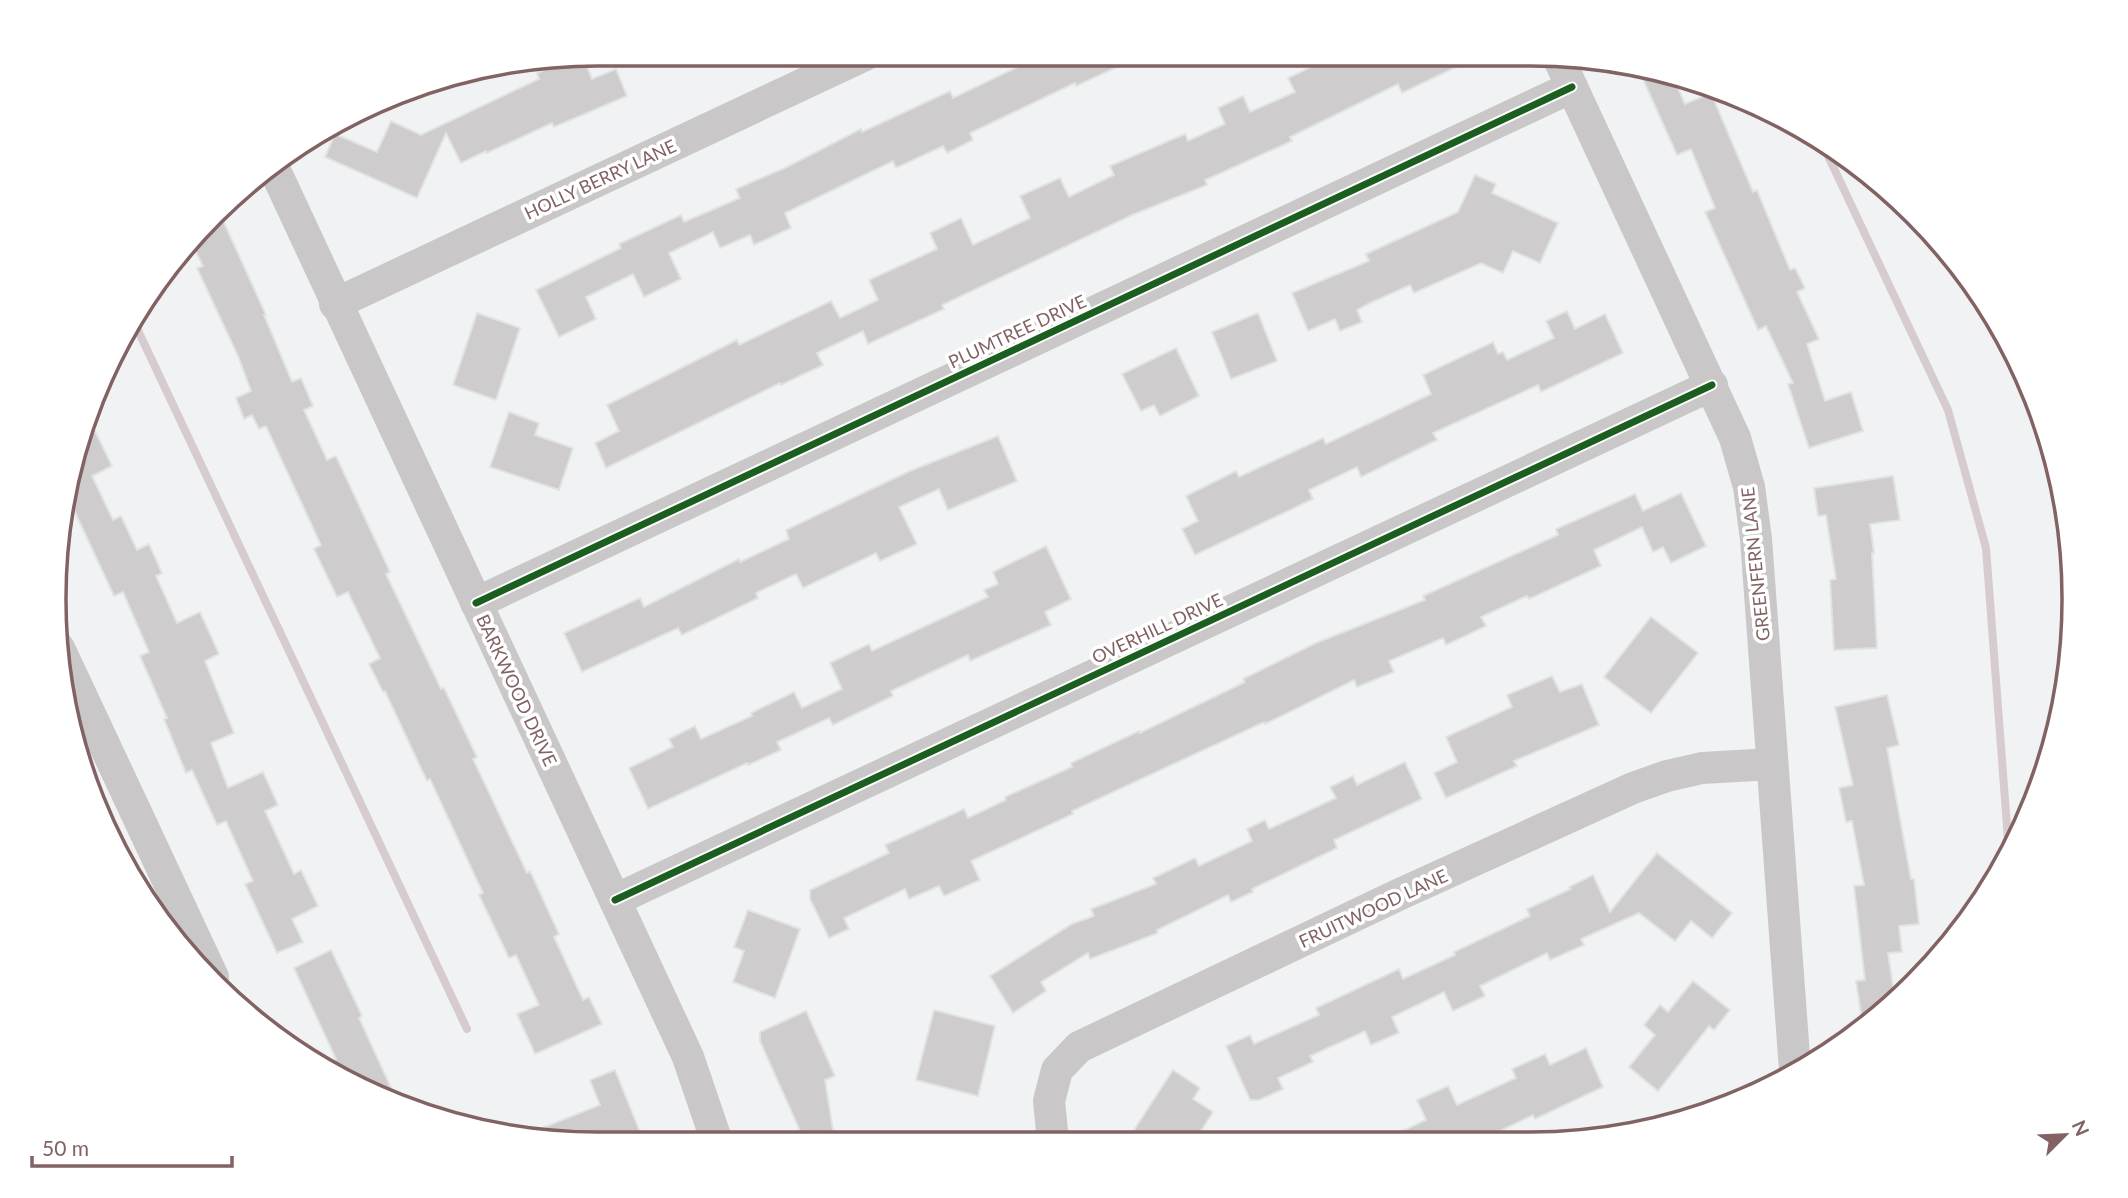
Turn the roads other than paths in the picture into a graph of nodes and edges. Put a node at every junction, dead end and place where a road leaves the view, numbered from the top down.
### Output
1 (842, 66) edge
2 (1563, 68) edge
3 (1572, 87) junction
4 (277, 175) edge
5 (335, 304) junction
6 (1712, 385) junction
7 (476, 603) junction
8 (73, 680) edge
9 (1772, 764) junction
10 (615, 900) junction
11 (202, 953) edge
12 (1794, 1060) edge
13 (714, 1132) edge
14 (1052, 1132) edge

1 - 5 street, HOLLY BERRY LANE
2 - 3 street, GREENFERN LANE
3 - 6 street, GREENFERN LANE
3 - 7 street, PLUMTREE DRIVE
4 - 5 street, BARKWOOD DRIVE
5 - 7 street, BARKWOOD DRIVE
6 - 9 street, GREENFERN LANE
6 - 10 street, OVERHILL DRIVE
7 - 10 street, BARKWOOD DRIVE
8 - 11 street
9 - 12 street, GREENFERN LANE
9 - 14 street, FRUITWOOD LANE
10 - 13 street, BARKWOOD DRIVE

